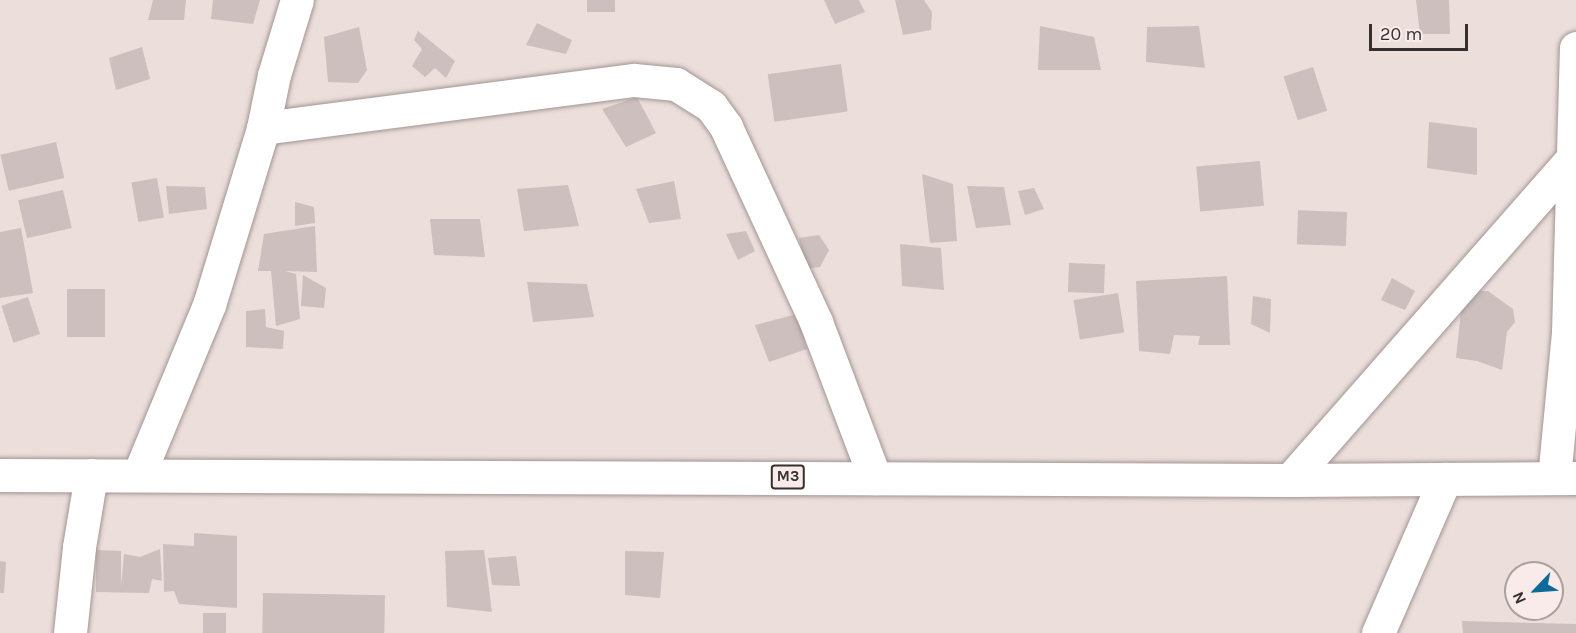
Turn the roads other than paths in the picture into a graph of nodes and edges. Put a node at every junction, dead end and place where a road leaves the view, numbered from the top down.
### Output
1 (297, 0) edge
2 (1576, 48) edge
3 (263, 128) junction
4 (1574, 158) edge
5 (139, 474) junction
6 (0, 475) edge
7 (91, 475) junction
8 (875, 478) junction
9 (1565, 478) edge
10 (1445, 479) junction
11 (1290, 480) junction
12 (70, 633) edge
13 (1378, 633) edge

1 - 3 street
2 - 4 street
3 - 5 street
3 - 8 street
4 - 9 street
4 - 11 street
5 - 7 street, M3
5 - 8 street, M3
6 - 7 street, M3
7 - 12 street
8 - 11 street, M3
9 - 10 street, M3
10 - 11 street, M3
10 - 13 street

